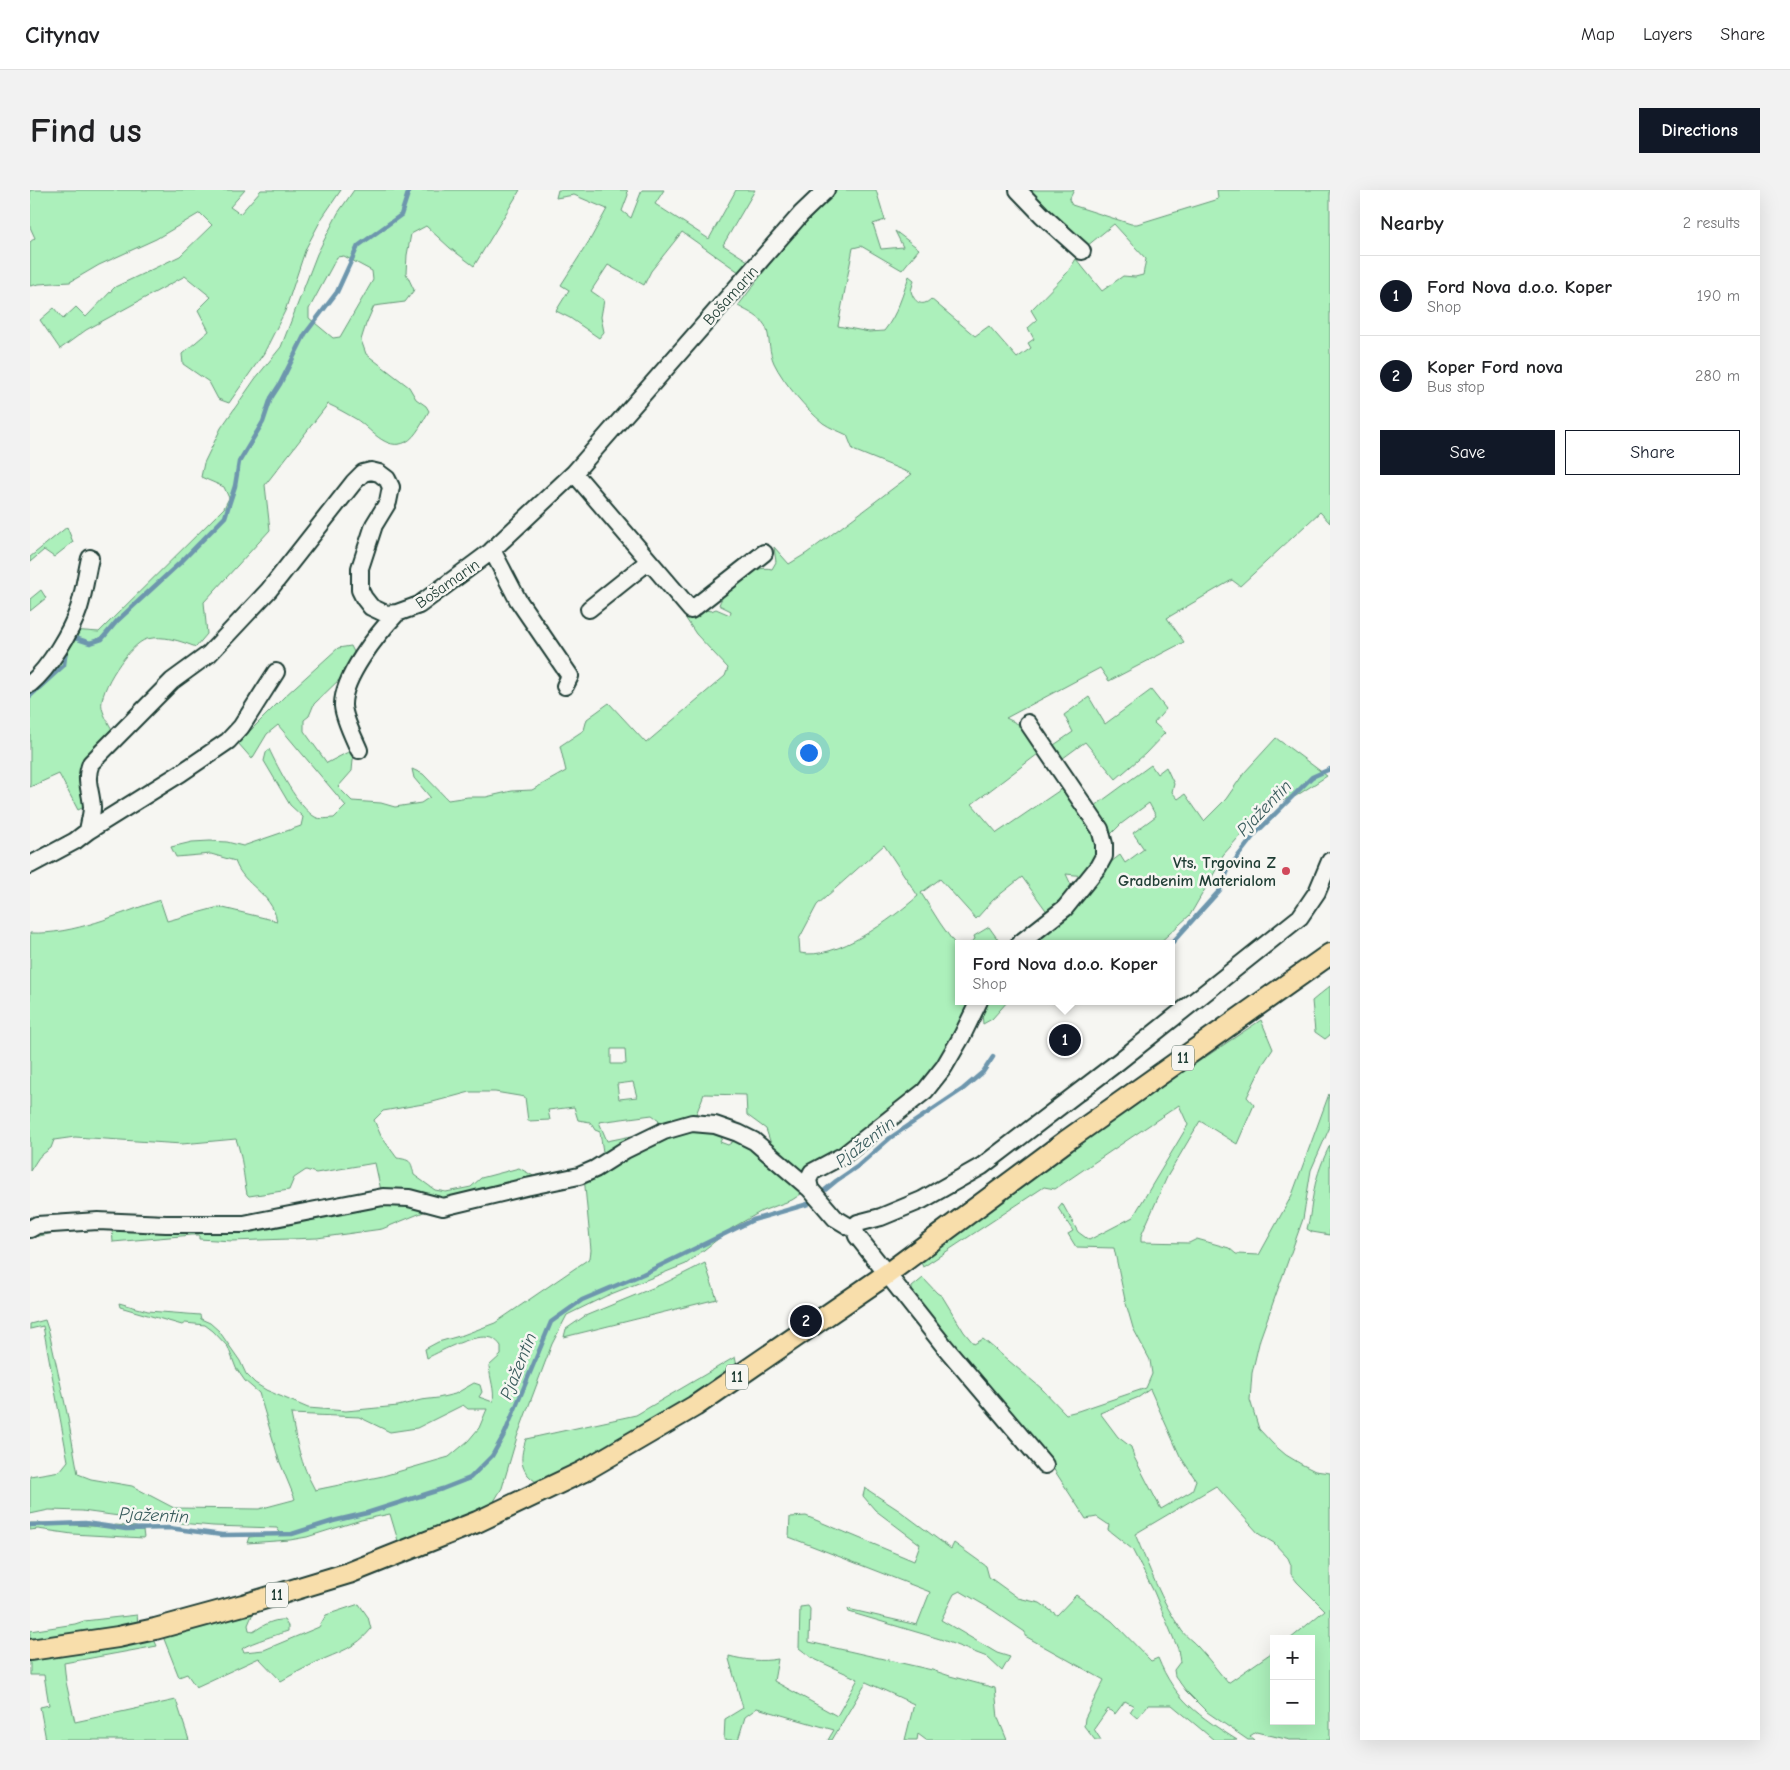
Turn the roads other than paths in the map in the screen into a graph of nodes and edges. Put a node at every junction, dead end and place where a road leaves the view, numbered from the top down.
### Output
1 (826, 190) edge
2 (1018, 190) edge
3 (1082, 251) dead end
4 (574, 473) junction
5 (492, 550) junction
6 (764, 553) dead end
7 (90, 558) dead end
8 (650, 561) junction
9 (589, 609) dead end
10 (396, 613) junction
11 (276, 672) dead end
12 (30, 684) edge
13 (565, 686) dead end
14 (1028, 723) dead end
15 (359, 750) dead end
16 (88, 831) junction
17 (1330, 861) edge
18 (30, 865) edge
19 (1025, 940) edge
20 (1330, 954) edge
21 (978, 1005) edge
22 (810, 1189) junction
23 (30, 1229) edge
24 (855, 1230) junction
25 (888, 1274) junction
26 (1045, 1465) dead end
27 (30, 1650) edge

1 - 4 street, Bošamarin
2 - 3 street
4 - 5 street, Bošamarin
4 - 8 street
5 - 10 street, Bošamarin
5 - 13 street
6 - 8 street
7 - 12 street
8 - 9 street
10 - 15 street
10 - 16 street, Bošamarin
11 - 16 street
14 - 19 street
16 - 18 street
17 - 24 street
20 - 25 main road, 11
21 - 22 street
22 - 23 street
22 - 24 street
24 - 25 street
25 - 26 street
25 - 27 main road, 11

